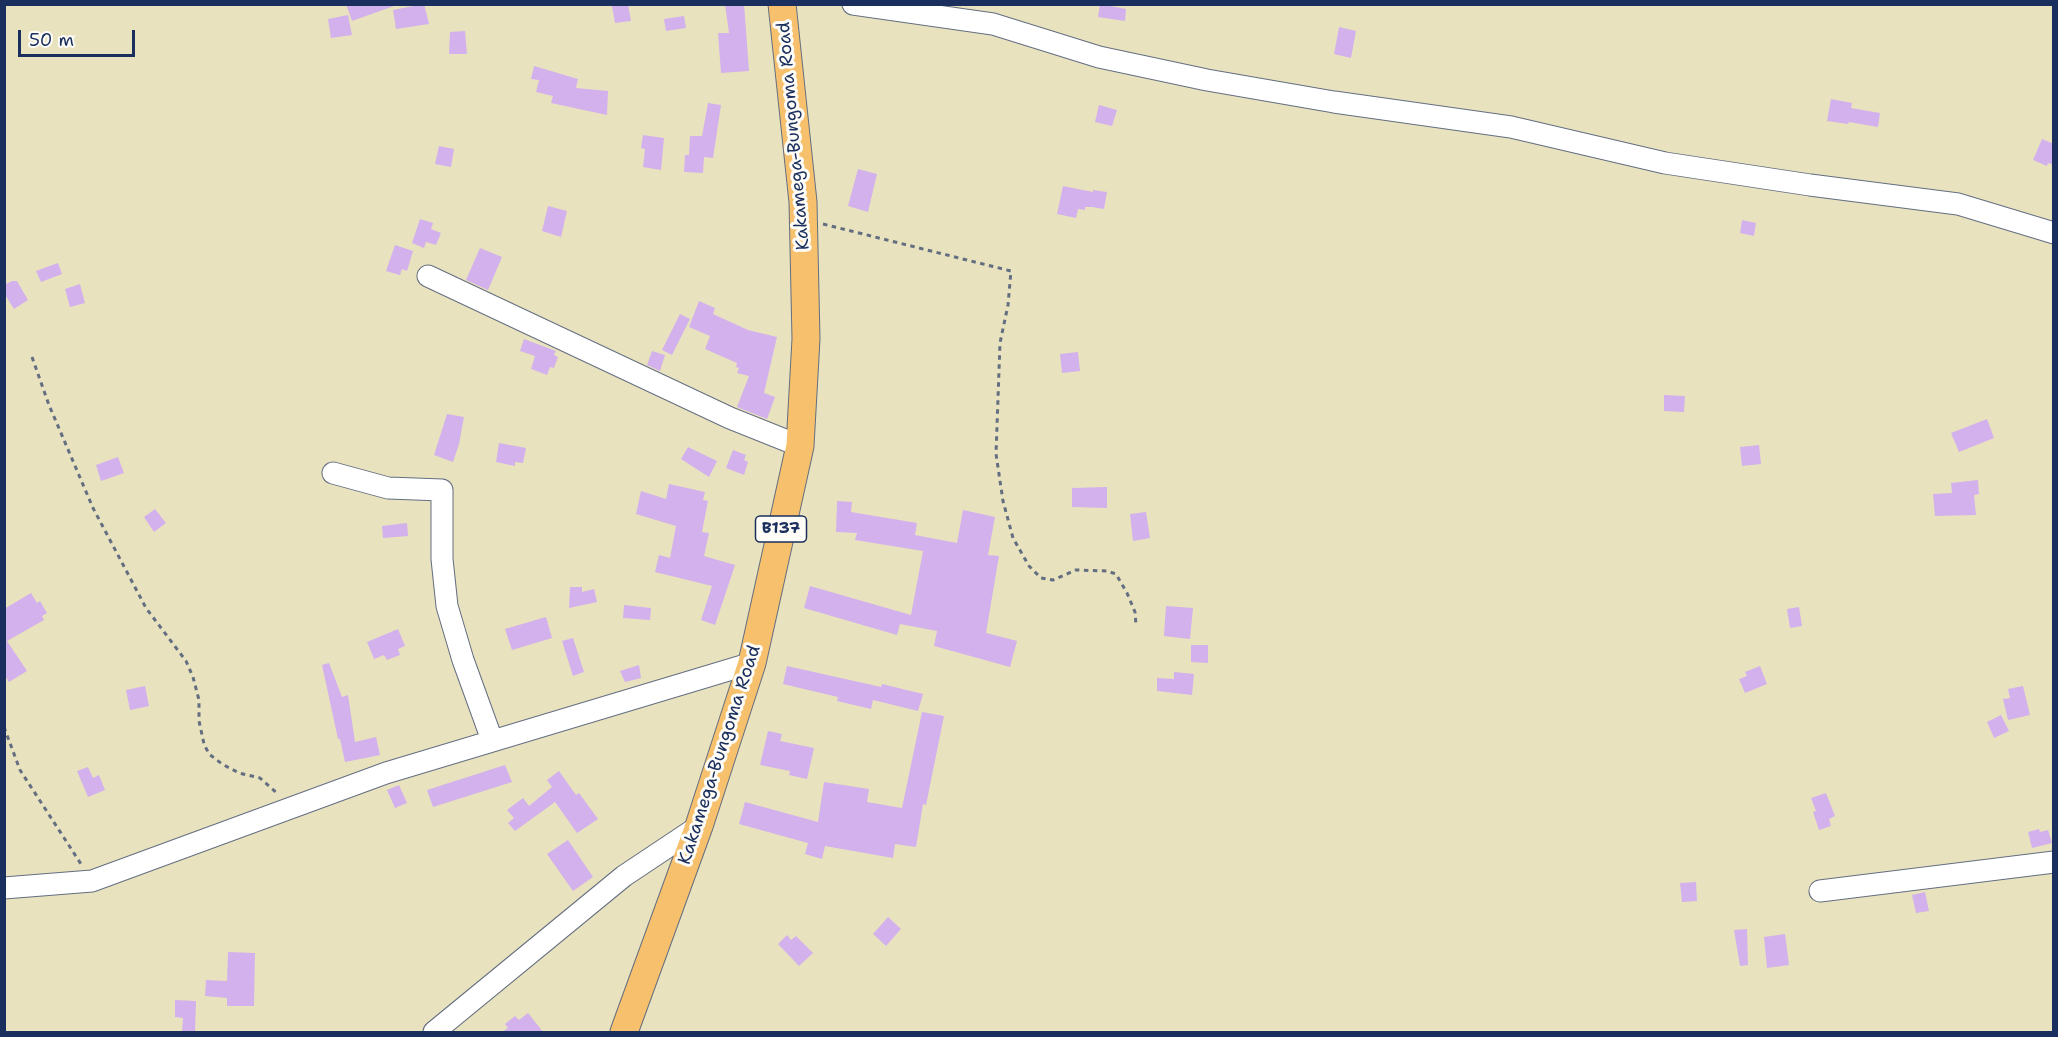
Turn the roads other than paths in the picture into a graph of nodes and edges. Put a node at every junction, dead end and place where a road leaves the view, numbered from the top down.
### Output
1 (782, 4) edge
2 (853, 4) edge
3 (2054, 233) edge
4 (428, 276) dead end
5 (800, 446) junction
6 (333, 473) dead end
7 (752, 663) junction
8 (492, 740) junction
9 (699, 826) junction
10 (2054, 862) edge
11 (4, 888) edge
12 (1820, 891) dead end
13 (434, 1032) edge
14 (624, 1032) edge

1 - 5 main road, Kakamega-Bungoma Road / B137
2 - 3 street
4 - 5 street
5 - 7 main road, Kakamega-Bungoma Road / B137
6 - 8 street
7 - 8 street
7 - 9 main road, Kakamega-Bungoma Road / B137
8 - 11 street
9 - 13 street
9 - 14 main road, Kakamega-Bungoma Road / B137
10 - 12 street

